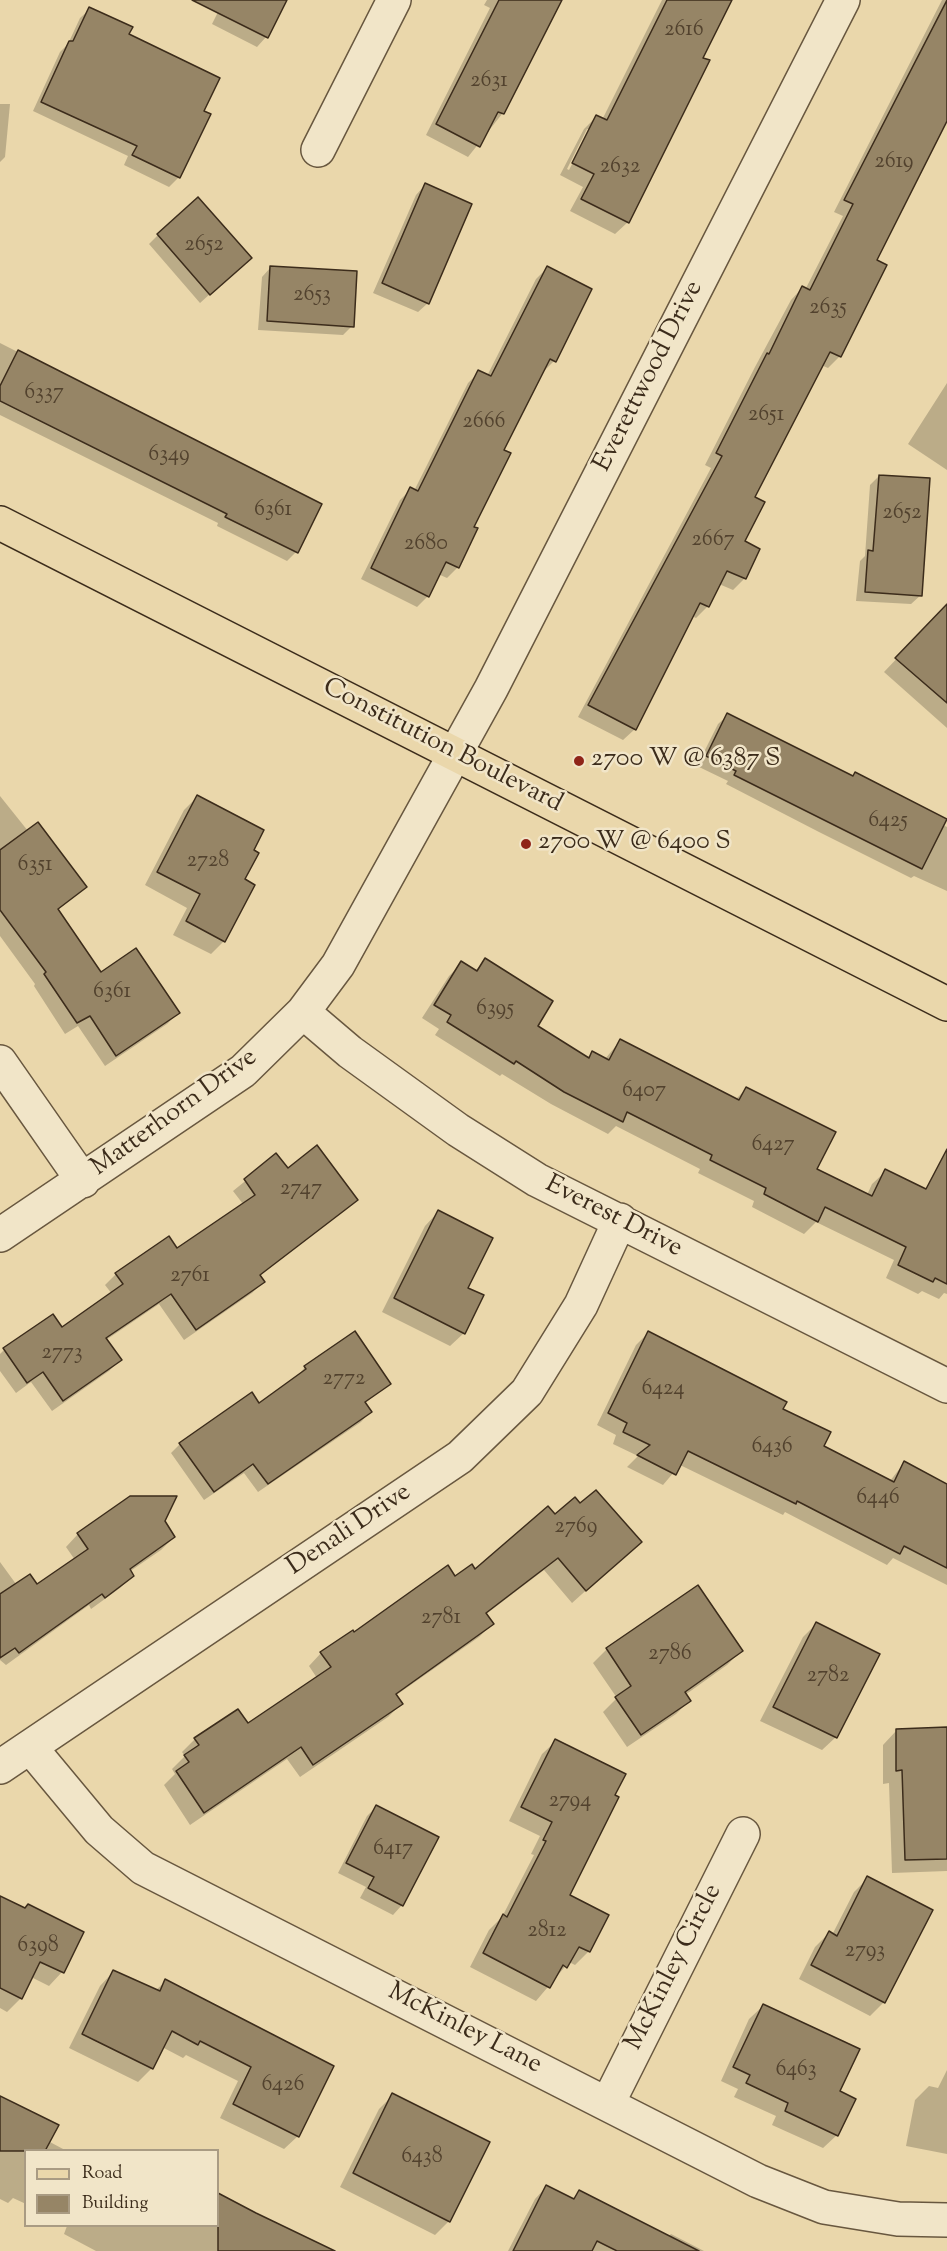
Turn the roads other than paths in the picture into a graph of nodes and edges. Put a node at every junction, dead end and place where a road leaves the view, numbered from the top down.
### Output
1 (394, 0) edge
2 (843, 0) edge
3 (318, 150) dead end
4 (0, 523) edge
5 (455, 754) junction
6 (947, 1004) edge
7 (303, 1012) junction
8 (0, 1062) edge
9 (83, 1181) junction
10 (620, 1220) junction
11 (0, 1235) edge
12 (947, 1386) edge
13 (30, 1747) junction
14 (0, 1767) edge
15 (743, 1834) dead end
16 (608, 2103) junction
17 (947, 2220) edge

1 - 3 street
2 - 5 street, Everettwood Drive
4 - 5 main road, Constitution Boulevard
5 - 6 main road, Constitution Boulevard
5 - 7 street, Matterhorn Drive
7 - 9 street, Matterhorn Drive
7 - 10 street, Everest Drive
8 - 9 street
9 - 11 street, Matterhorn Drive
10 - 12 street, Everest Drive
10 - 13 street, Denali Drive
13 - 14 street, Denali Drive
13 - 16 street, McKinley Lane
15 - 16 street, McKinley Circle
16 - 17 street, McKinley Lane

